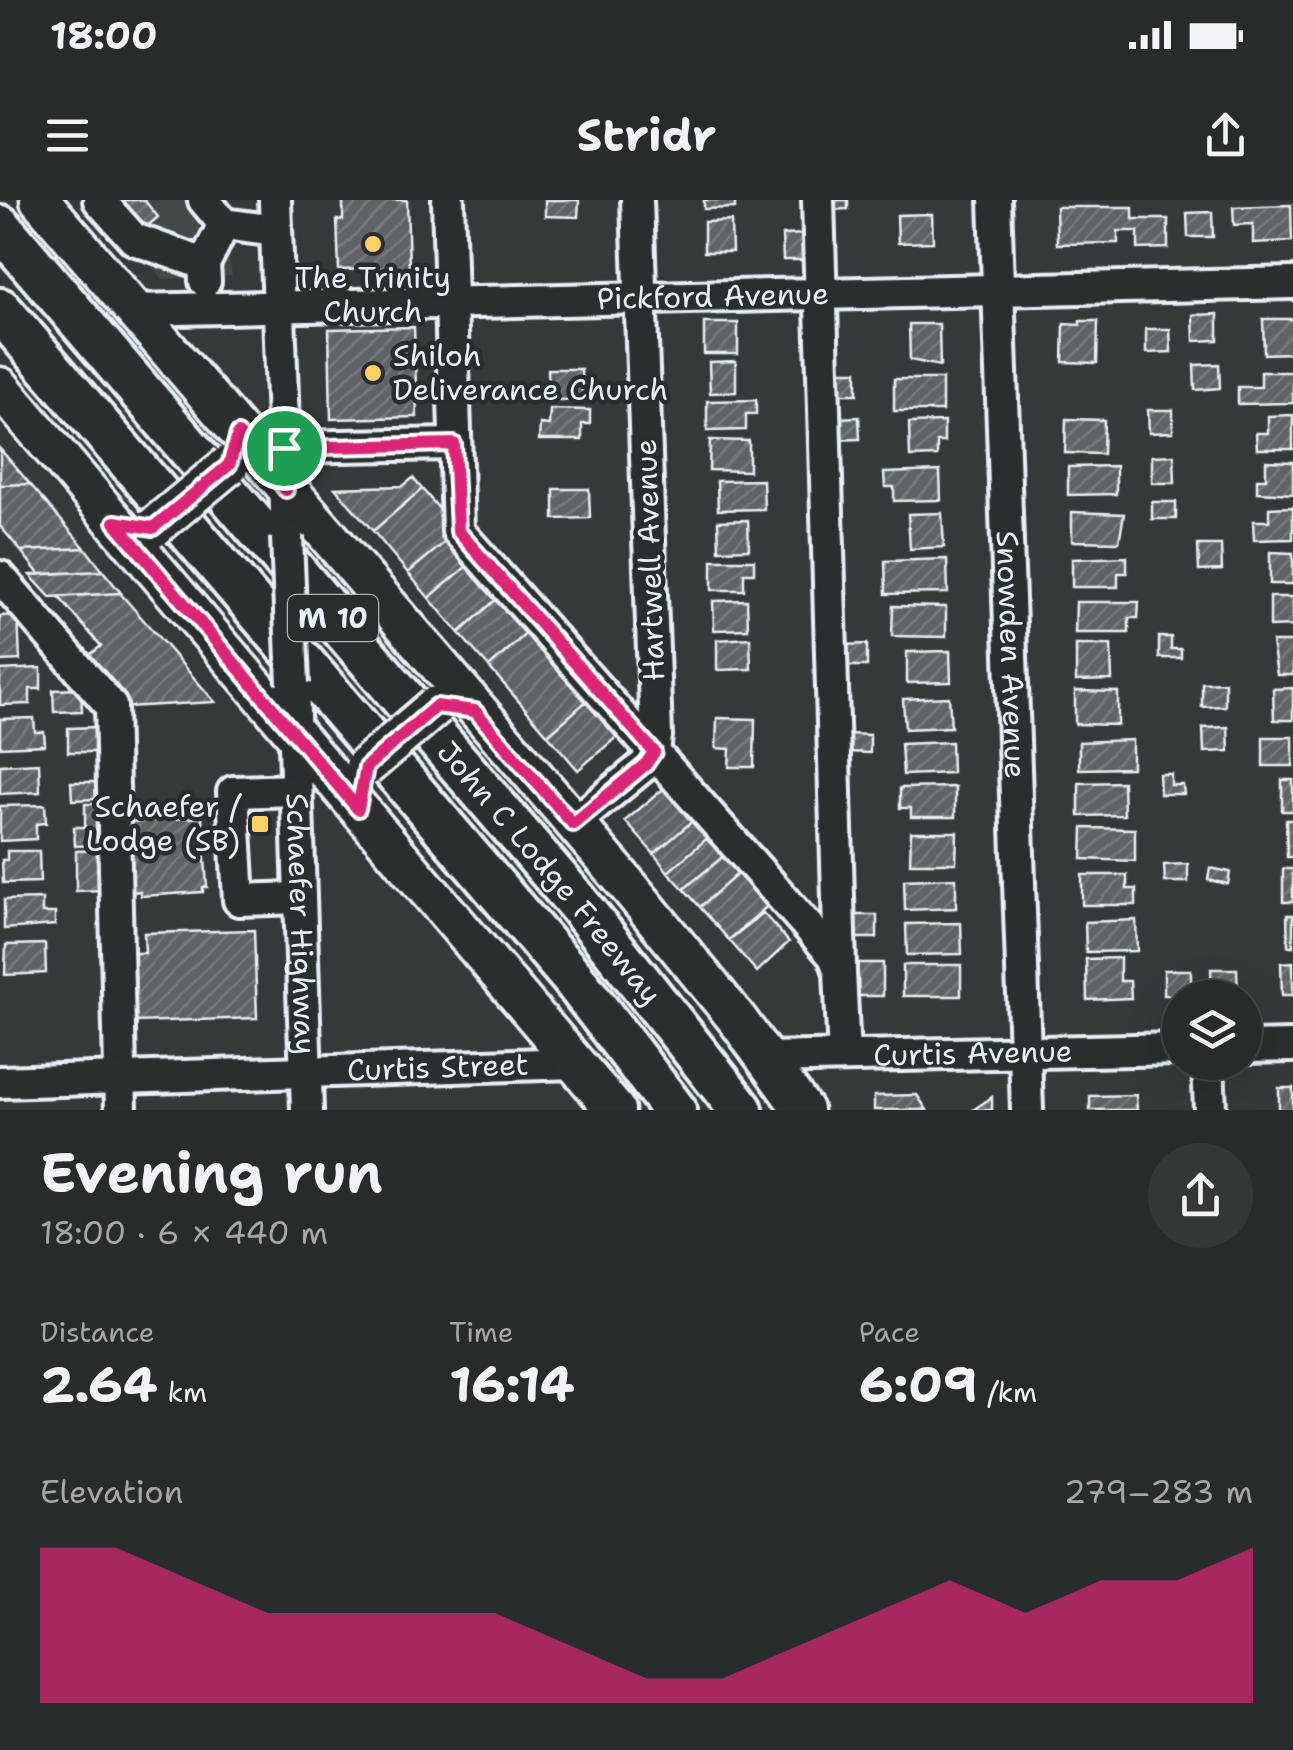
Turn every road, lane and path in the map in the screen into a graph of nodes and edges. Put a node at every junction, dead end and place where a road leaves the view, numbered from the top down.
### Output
1 (40, 200) edge
2 (100, 200) edge
3 (204, 200) edge
4 (275, 200) edge
5 (448, 200) edge
6 (637, 200) edge
7 (818, 200) edge
8 (995, 200) edge
9 (224, 224) junction
10 (0, 227) edge
11 (276, 232) junction
12 (68, 233) junction
13 (134, 239) junction
14 (204, 264) junction
15 (1293, 283) edge
16 (998, 289) junction
17 (821, 292) junction
18 (121, 296) junction
19 (640, 296) junction
20 (452, 300) junction
21 (279, 304) junction
22 (207, 307) junction
23 (0, 310) edge
24 (0, 387) edge
25 (454, 444) junction
26 (284, 448) junction
27 (234, 450) junction
28 (286, 490) junction
29 (115, 522) junction
30 (0, 577) edge
31 (475, 711) junction
32 (294, 734) junction
33 (654, 752) junction
34 (296, 790) junction
35 (358, 809) junction
36 (573, 824) junction
37 (300, 898) junction
38 (840, 972) junction
39 (1293, 1046) edge
40 (1262, 1047) edge
41 (1162, 1049) edge
42 (1025, 1052) junction
43 (844, 1056) junction
44 (765, 1058) junction
45 (576, 1062) junction
46 (306, 1069) junction
47 (120, 1076) junction
48 (1209, 1080) edge
49 (0, 1082) edge
50 (121, 1110) edge
51 (307, 1110) edge
52 (615, 1110) edge
53 (674, 1110) edge
54 (741, 1110) edge
55 (803, 1110) edge
56 (1028, 1110) edge
57 (1210, 1110) edge

1 - 12 main road
2 - 12 street
2 - 13 street
3 - 9 street
4 - 11 street, Schaefer Highway
5 - 20 street
6 - 19 street, Hartwell Avenue
7 - 17 street
8 - 16 street, Snowden Avenue
9 - 11 street
9 - 14 street
10 - 54 highway, John C Lodge Freeway / M 10
11 - 21 street, Schaefer Highway
12 - 18 main road
13 - 14 street
13 - 18 street
14 - 22 street
15 - 16 street, Pickford Avenue
16 - 17 street, Pickford Avenue
16 - 42 street, Snowden Avenue
17 - 19 street, Pickford Avenue
17 - 38 street
18 - 22 street, Pickford Avenue
18 - 27 main road
19 - 20 street, Pickford Avenue
19 - 33 street, Hartwell Avenue
20 - 21 street, Pickford Avenue
20 - 25 street
21 - 22 street, Pickford Avenue
21 - 26 street, Schaefer Highway
23 - 53 highway, John C Lodge Freeway / M 10
24 - 29 main road
25 - 26 street
25 - 33 street
26 - 28 street, Schaefer Highway
27 - 28 main road
27 - 29 main road, bridge
28 - 31 main road
28 - 32 street, Schaefer Highway, bridge
29 - 32 main road
30 - 47 street
31 - 35 main road, bridge
31 - 36 main road
32 - 34 street, Schaefer Highway
32 - 35 main road
33 - 36 street
33 - 38 street
34 - 37 street, Schaefer Highway
34 - 37 street
35 - 45 main road
36 - 44 main road
37 - 46 street, Schaefer Highway
38 - 43 street
39 - 40 street
41 - 42 street, Curtis Avenue
42 - 43 street, Curtis Avenue
42 - 56 street, Snowden Avenue
43 - 44 street, Curtis Avenue
44 - 55 main road
45 - 46 street, Curtis Street
45 - 52 main road
46 - 47 street, Curtis Street
46 - 51 street, Schaefer Highway
47 - 49 street, Curtis Street
47 - 50 street
48 - 57 street

